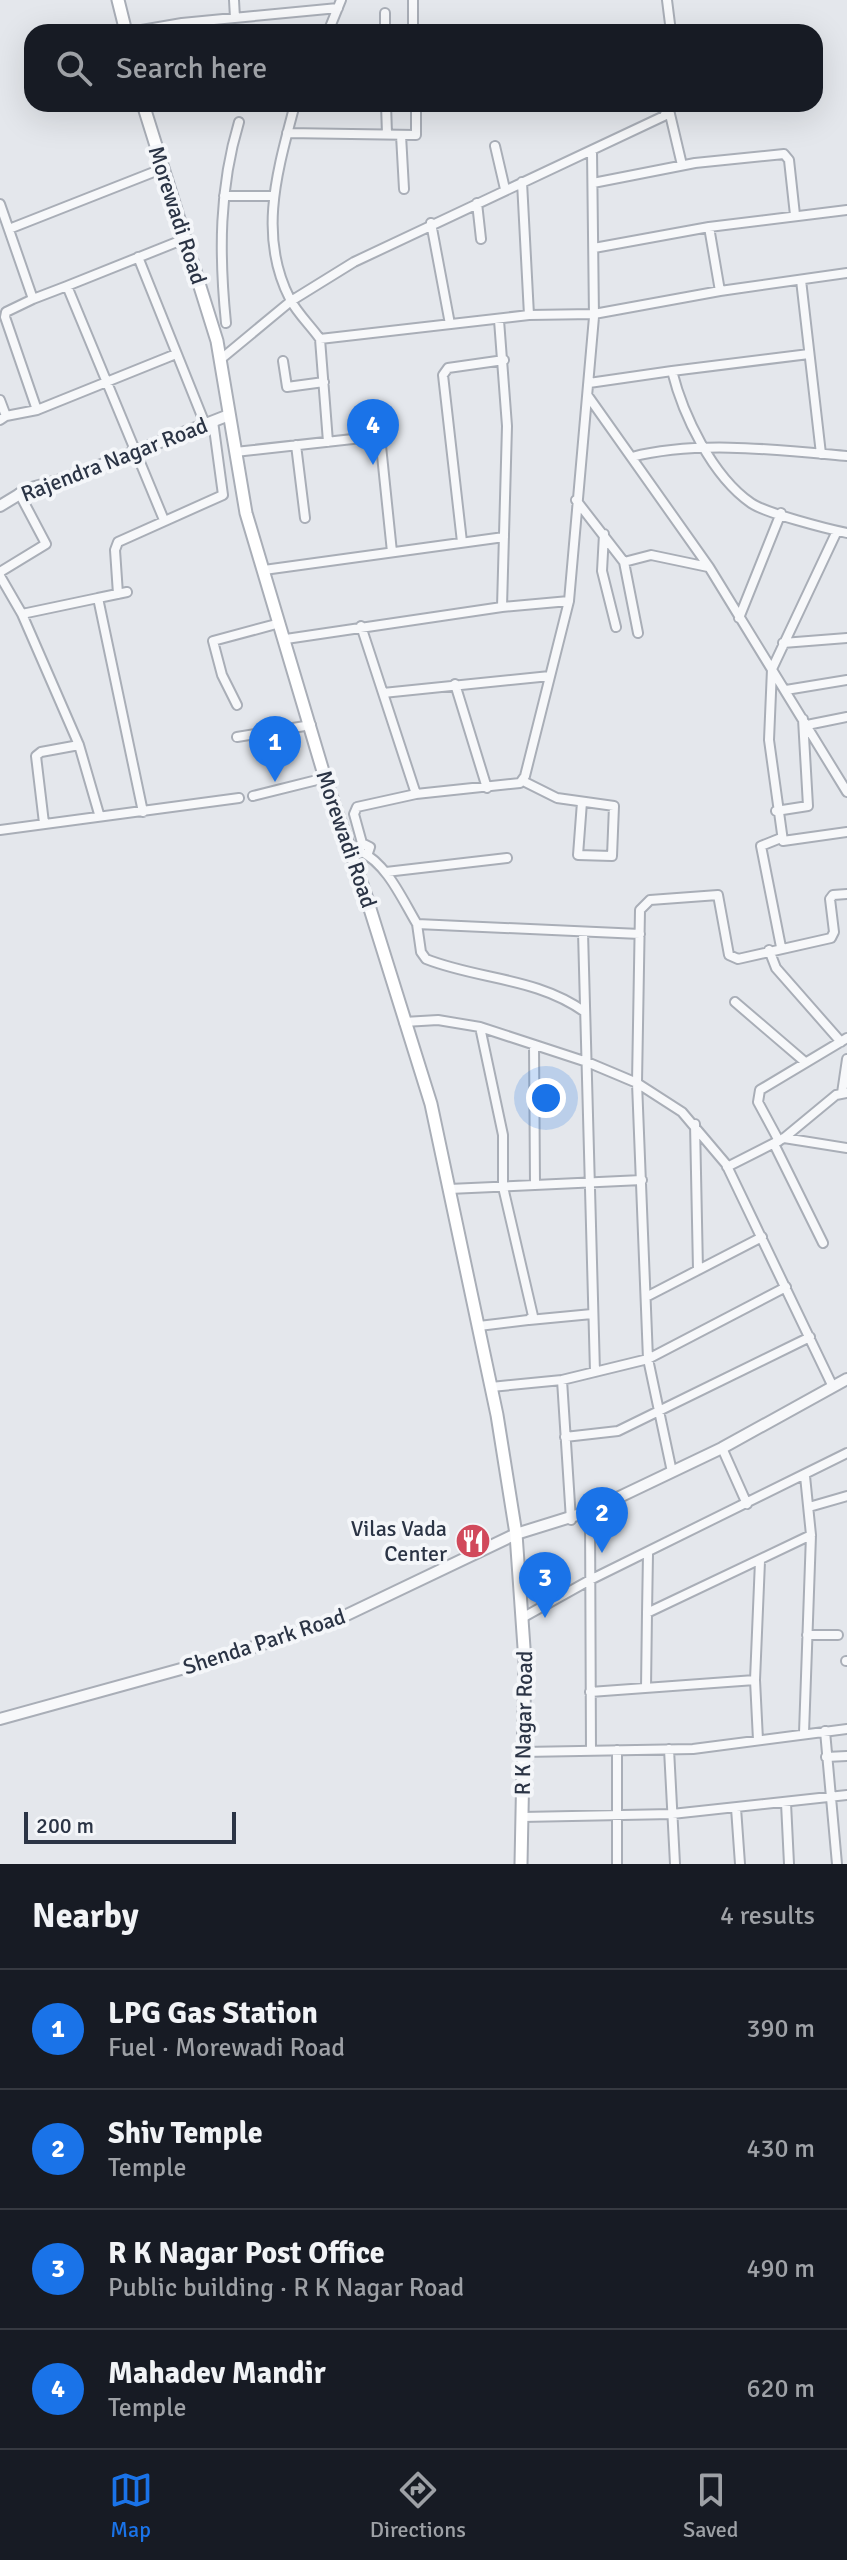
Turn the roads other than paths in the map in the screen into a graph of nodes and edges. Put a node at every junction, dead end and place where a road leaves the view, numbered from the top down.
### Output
1 (118, 0) edge
2 (234, 0) edge
3 (413, 0) edge
4 (667, 0) edge
5 (340, 4) edge
6 (385, 13) dead end
7 (235, 18) junction
8 (126, 24) edge
9 (189, 24) edge
10 (331, 24) edge
11 (385, 24) edge
12 (413, 24) edge
13 (670, 24) edge
14 (146, 112) edge
15 (293, 112) edge
16 (386, 112) edge
17 (417, 112) edge
18 (667, 112) edge
19 (671, 112) edge
20 (239, 122) dead end
21 (287, 133) junction
22 (387, 134) junction
23 (401, 135) junction
24 (495, 146) dead end
25 (592, 151) junction
26 (682, 165) junction
27 (164, 168) junction
28 (522, 182) junction
29 (593, 183) junction
30 (404, 189) dead end
31 (505, 189) junction
32 (224, 196) junction
33 (273, 196) junction
34 (477, 203) junction
35 (0, 204) edge
36 (847, 210) edge
37 (795, 215) junction
38 (431, 223) junction
39 (709, 227) junction
40 (9, 229) junction
41 (187, 238) junction
42 (481, 239) dead end
43 (594, 248) junction
44 (138, 257) junction
45 (847, 274) edge
46 (801, 280) junction
47 (67, 286) junction
48 (720, 291) junction
49 (33, 299) junction
50 (291, 301) junction
51 (594, 314) junction
52 (529, 315) junction
53 (499, 320) junction
54 (226, 323) dead end
55 (450, 324) junction
56 (320, 339) junction
57 (176, 354) junction
58 (809, 354) junction
59 (221, 359) junction
60 (504, 360) junction
61 (283, 361) dead end
62 (672, 371) junction
63 (324, 382) junction
64 (589, 383) junction
65 (106, 384) junction
66 (588, 395) junction
67 (0, 400) edge
68 (37, 410) junction
69 (229, 415) junction
70 (3, 418) edge
71 (209, 422) junction
72 (328, 442) junction
73 (296, 445) junction
74 (707, 449) junction
75 (138, 452) junction
76 (235, 452) junction
77 (821, 454) junction
78 (847, 456) edge
79 (632, 457) junction
80 (19, 493) junction
81 (576, 500) junction
82 (0, 506) edge
83 (781, 513) junction
84 (305, 518) dead end
85 (164, 520) junction
86 (837, 531) junction
87 (604, 533) junction
88 (847, 533) edge
89 (504, 537) junction
90 (462, 542) junction
91 (392, 552) junction
92 (624, 562) junction
93 (709, 567) junction
94 (264, 570) junction
95 (0, 574) edge
96 (98, 598) junction
97 (569, 601) junction
98 (502, 607) junction
99 (22, 614) junction
100 (739, 618) junction
101 (281, 622) junction
102 (361, 626) junction
103 (616, 627) dead end
104 (638, 633) dead end
105 (847, 638) edge
106 (286, 639) junction
107 (783, 643) junction
108 (772, 669) junction
109 (550, 676) junction
110 (847, 680) edge
111 (455, 684) junction
112 (786, 690) junction
113 (383, 693) junction
114 (237, 705) dead end
115 (847, 717) edge
116 (805, 721) junction
117 (311, 725) junction
118 (237, 737) dead end
119 (79, 745) junction
120 (847, 771) edge
121 (836, 772) junction
122 (325, 778) junction
123 (523, 781) junction
124 (487, 788) junction
125 (847, 792) edge
126 (416, 794) junction
127 (253, 796) dead end
128 (239, 798) dead end
129 (582, 802) junction
130 (776, 811) junction
131 (143, 812) junction
132 (99, 814) junction
133 (44, 823) junction
134 (0, 830) edge
135 (847, 832) edge
136 (781, 838) junction
137 (361, 850) junction
138 (507, 858) dead end
139 (386, 872) junction
140 (847, 894) edge
141 (417, 924) junction
142 (583, 932) junction
143 (640, 934) junction
144 (781, 947) junction
145 (769, 950) junction
146 (735, 1002) dead end
147 (585, 1012) junction
148 (404, 1022) junction
149 (480, 1027) junction
150 (844, 1040) edge
151 (534, 1045) junction
152 (847, 1059) edge
153 (587, 1062) junction
154 (805, 1062) junction
155 (637, 1083) junction
156 (844, 1093) edge
157 (695, 1124) junction
158 (779, 1141) junction
159 (847, 1148) edge
160 (727, 1167) junction
161 (642, 1180) junction
162 (588, 1183) junction
163 (535, 1185) junction
164 (503, 1187) junction
165 (449, 1189) junction
166 (762, 1237) junction
167 (823, 1243) dead end
168 (698, 1270) junction
169 (786, 1287) junction
170 (646, 1297) junction
171 (592, 1314) junction
172 (528, 1320) junction
173 (479, 1326) junction
174 (810, 1337) junction
175 (648, 1359) junction
176 (595, 1372) junction
177 (847, 1379) edge
178 (562, 1380) junction
179 (491, 1387) junction
180 (833, 1387) junction
181 (659, 1413) junction
182 (565, 1437) junction
183 (722, 1448) junction
184 (847, 1453) edge
185 (672, 1472) junction
186 (805, 1476) junction
187 (847, 1496) edge
188 (747, 1504) junction
189 (809, 1507) junction
190 (590, 1511) junction
191 (571, 1520) junction
192 (516, 1534) junction
193 (811, 1535) junction
194 (648, 1554) junction
195 (760, 1561) junction
196 (590, 1580) junction
197 (647, 1613) junction
198 (522, 1618) junction
199 (807, 1635) junction
200 (838, 1635) dead end
201 (755, 1680) junction
202 (646, 1688) junction
203 (590, 1692) junction
204 (0, 1719) edge
205 (847, 1729) edge
206 (825, 1731) junction
207 (804, 1733) junction
208 (758, 1740) junction
209 (669, 1749) junction
210 (617, 1750) junction
211 (591, 1751) junction
212 (523, 1752) junction
213 (847, 1756) edge
214 (826, 1757) junction
215 (847, 1795) edge
216 (829, 1797) junction
217 (786, 1803) junction
218 (736, 1808) junction
219 (672, 1814) junction
220 (617, 1815) junction
221 (522, 1817) junction
222 (521, 1864) edge
223 (617, 1864) edge
224 (675, 1864) edge
225 (740, 1864) edge
226 (789, 1864) edge
227 (837, 1864) edge

1 - 8 main road
2 - 7 street
3 - 12 street
4 - 13 street
5 - 7 street
5 - 10 street
6 - 11 street
7 - 9 street
14 - 27 main road, Morewadi Road
15 - 21 street
16 - 22 street
17 - 23 street
18 - 25 street
19 - 26 street
20 - 32 street
21 - 22 street
21 - 33 street
22 - 23 street
23 - 30 street
24 - 31 street
25 - 28 street
25 - 29 street
26 - 29 street
26 - 37 street
27 - 40 street
27 - 41 main road, Morewadi Road
28 - 31 street
28 - 52 street
29 - 43 street
31 - 34 street
32 - 33 street
32 - 54 street
33 - 50 street
34 - 38 street
34 - 42 street
35 - 40 street
36 - 37 street
37 - 39 street
38 - 50 street
38 - 55 street
39 - 43 street
39 - 48 street
40 - 49 street
41 - 44 street
41 - 59 main road, Morewadi Road
43 - 51 street
44 - 47 street
44 - 57 street
45 - 46 street
46 - 48 street
46 - 58 street
47 - 49 street
47 - 65 street
48 - 51 street
49 - 68 street
50 - 56 street
50 - 59 street
51 - 52 street
51 - 64 street
52 - 53 street
53 - 55 street
53 - 60 street
55 - 56 street
56 - 63 street
57 - 65 street
57 - 71 street
58 - 62 street
58 - 77 street
59 - 69 main road, Morewadi Road
60 - 89 street
60 - 90 street
61 - 63 street
62 - 64 street
62 - 74 street
63 - 72 street
64 - 66 street
65 - 68 street
65 - 75 street
66 - 79 street
66 - 81 street
67 - 70 street
68 - 70 street
69 - 71 street, Rajendra Nagar Road
69 - 76 main road, Morewadi Road
71 - 75 street, Rajendra Nagar Road
71 - 85 street
72 - 73 street
72 - 91 street
73 - 76 street
73 - 84 street
74 - 77 street
74 - 79 street
74 - 83 street
75 - 80 street, Rajendra Nagar Road
75 - 85 street
76 - 94 main road, Morewadi Road
77 - 78 street
79 - 93 street
80 - 82 street, Rajendra Nagar Road
80 - 95 street
81 - 87 street
81 - 97 street
83 - 86 street
83 - 100 street
85 - 96 street
86 - 88 street
86 - 107 street
87 - 92 street
87 - 103 street
89 - 90 street
89 - 98 street
90 - 91 street
91 - 94 street
92 - 93 street
92 - 104 street
93 - 100 street
94 - 101 main road, Morewadi Road
95 - 99 street
96 - 99 street
96 - 131 street
97 - 98 street
97 - 109 street
98 - 102 street
99 - 119 street
100 - 108 street
101 - 106 main road, Morewadi Road
101 - 114 street
102 - 106 street
102 - 113 street
105 - 107 street
106 - 117 main road, Morewadi Road
107 - 108 street
108 - 112 street
108 - 130 street
109 - 111 street
109 - 123 street
110 - 112 street
111 - 113 street
111 - 124 street
112 - 116 street
113 - 126 street
115 - 116 street
116 - 121 street
116 - 130 street
117 - 118 street
117 - 122 main road, Morewadi Road
119 - 132 street
119 - 133 street
120 - 121 street
121 - 125 street
122 - 127 street
122 - 137 main road, Morewadi Road
123 - 124 street
123 - 129 street
124 - 126 street
126 - 137 street
128 - 131 street
129 - 129 street
130 - 136 street
131 - 132 street
132 - 133 street
133 - 134 street
135 - 136 street
136 - 144 street
137 - 139 street
137 - 148 main road, Morewadi Road
138 - 139 street
139 - 141 street
140 - 144 street
141 - 142 street
141 - 147 street
142 - 143 street
142 - 147 street
143 - 145 street
143 - 155 street
144 - 145 street
145 - 150 street
146 - 154 street
147 - 153 street
148 - 149 street
148 - 165 main road, Morewadi Road
149 - 151 street
149 - 164 street
150 - 154 street
151 - 153 street
151 - 163 street
152 - 156 street
153 - 155 street
153 - 162 street
154 - 158 street
155 - 157 street
155 - 161 street
156 - 158 street
157 - 160 street
157 - 168 street
158 - 159 street
158 - 160 street
158 - 167 street
160 - 166 street
161 - 162 street
161 - 170 street
162 - 163 street
162 - 171 street
163 - 164 street
164 - 165 street
164 - 172 street
165 - 173 main road, Morewadi Road
166 - 168 street
166 - 169 street
168 - 170 street
169 - 174 street
169 - 175 street
170 - 175 street
171 - 172 street
171 - 176 street
172 - 173 street
173 - 179 main road, Morewadi Road
174 - 180 street
174 - 181 street
175 - 176 street
175 - 181 street
176 - 178 street
177 - 180 street, Shenda Park Road
178 - 179 street
178 - 182 street
179 - 192 main road, Morewadi Road
180 - 183 street, Shenda Park Road
181 - 182 street
181 - 185 street
182 - 191 street
183 - 185 street, Shenda Park Road
183 - 188 street
184 - 186 street
185 - 190 street, Shenda Park Road
186 - 188 street
186 - 189 street
187 - 189 street
188 - 194 street
189 - 193 street
190 - 191 street, Shenda Park Road
190 - 196 street
191 - 192 street, Shenda Park Road
192 - 198 main road, R K Nagar Road
192 - 204 street, Shenda Park Road
193 - 195 street
193 - 199 street
194 - 196 street
194 - 197 street
195 - 197 street
195 - 201 street
196 - 198 street
196 - 203 street
197 - 202 street
198 - 212 main road, R K Nagar Road
199 - 200 street
199 - 207 street
201 - 202 street
201 - 208 street
202 - 203 street
203 - 211 street
205 - 206 street
206 - 207 street
206 - 214 street
207 - 208 street
208 - 209 street
209 - 210 street
209 - 219 street
210 - 211 street
210 - 220 street
211 - 212 street
212 - 221 main road, R K Nagar Road
213 - 214 street
214 - 216 street
215 - 216 street
216 - 217 street
216 - 227 street
217 - 218 street
217 - 226 street
218 - 219 street
218 - 225 street
219 - 220 street
219 - 224 street
220 - 221 street
220 - 223 street
221 - 222 main road, R K Nagar Road

